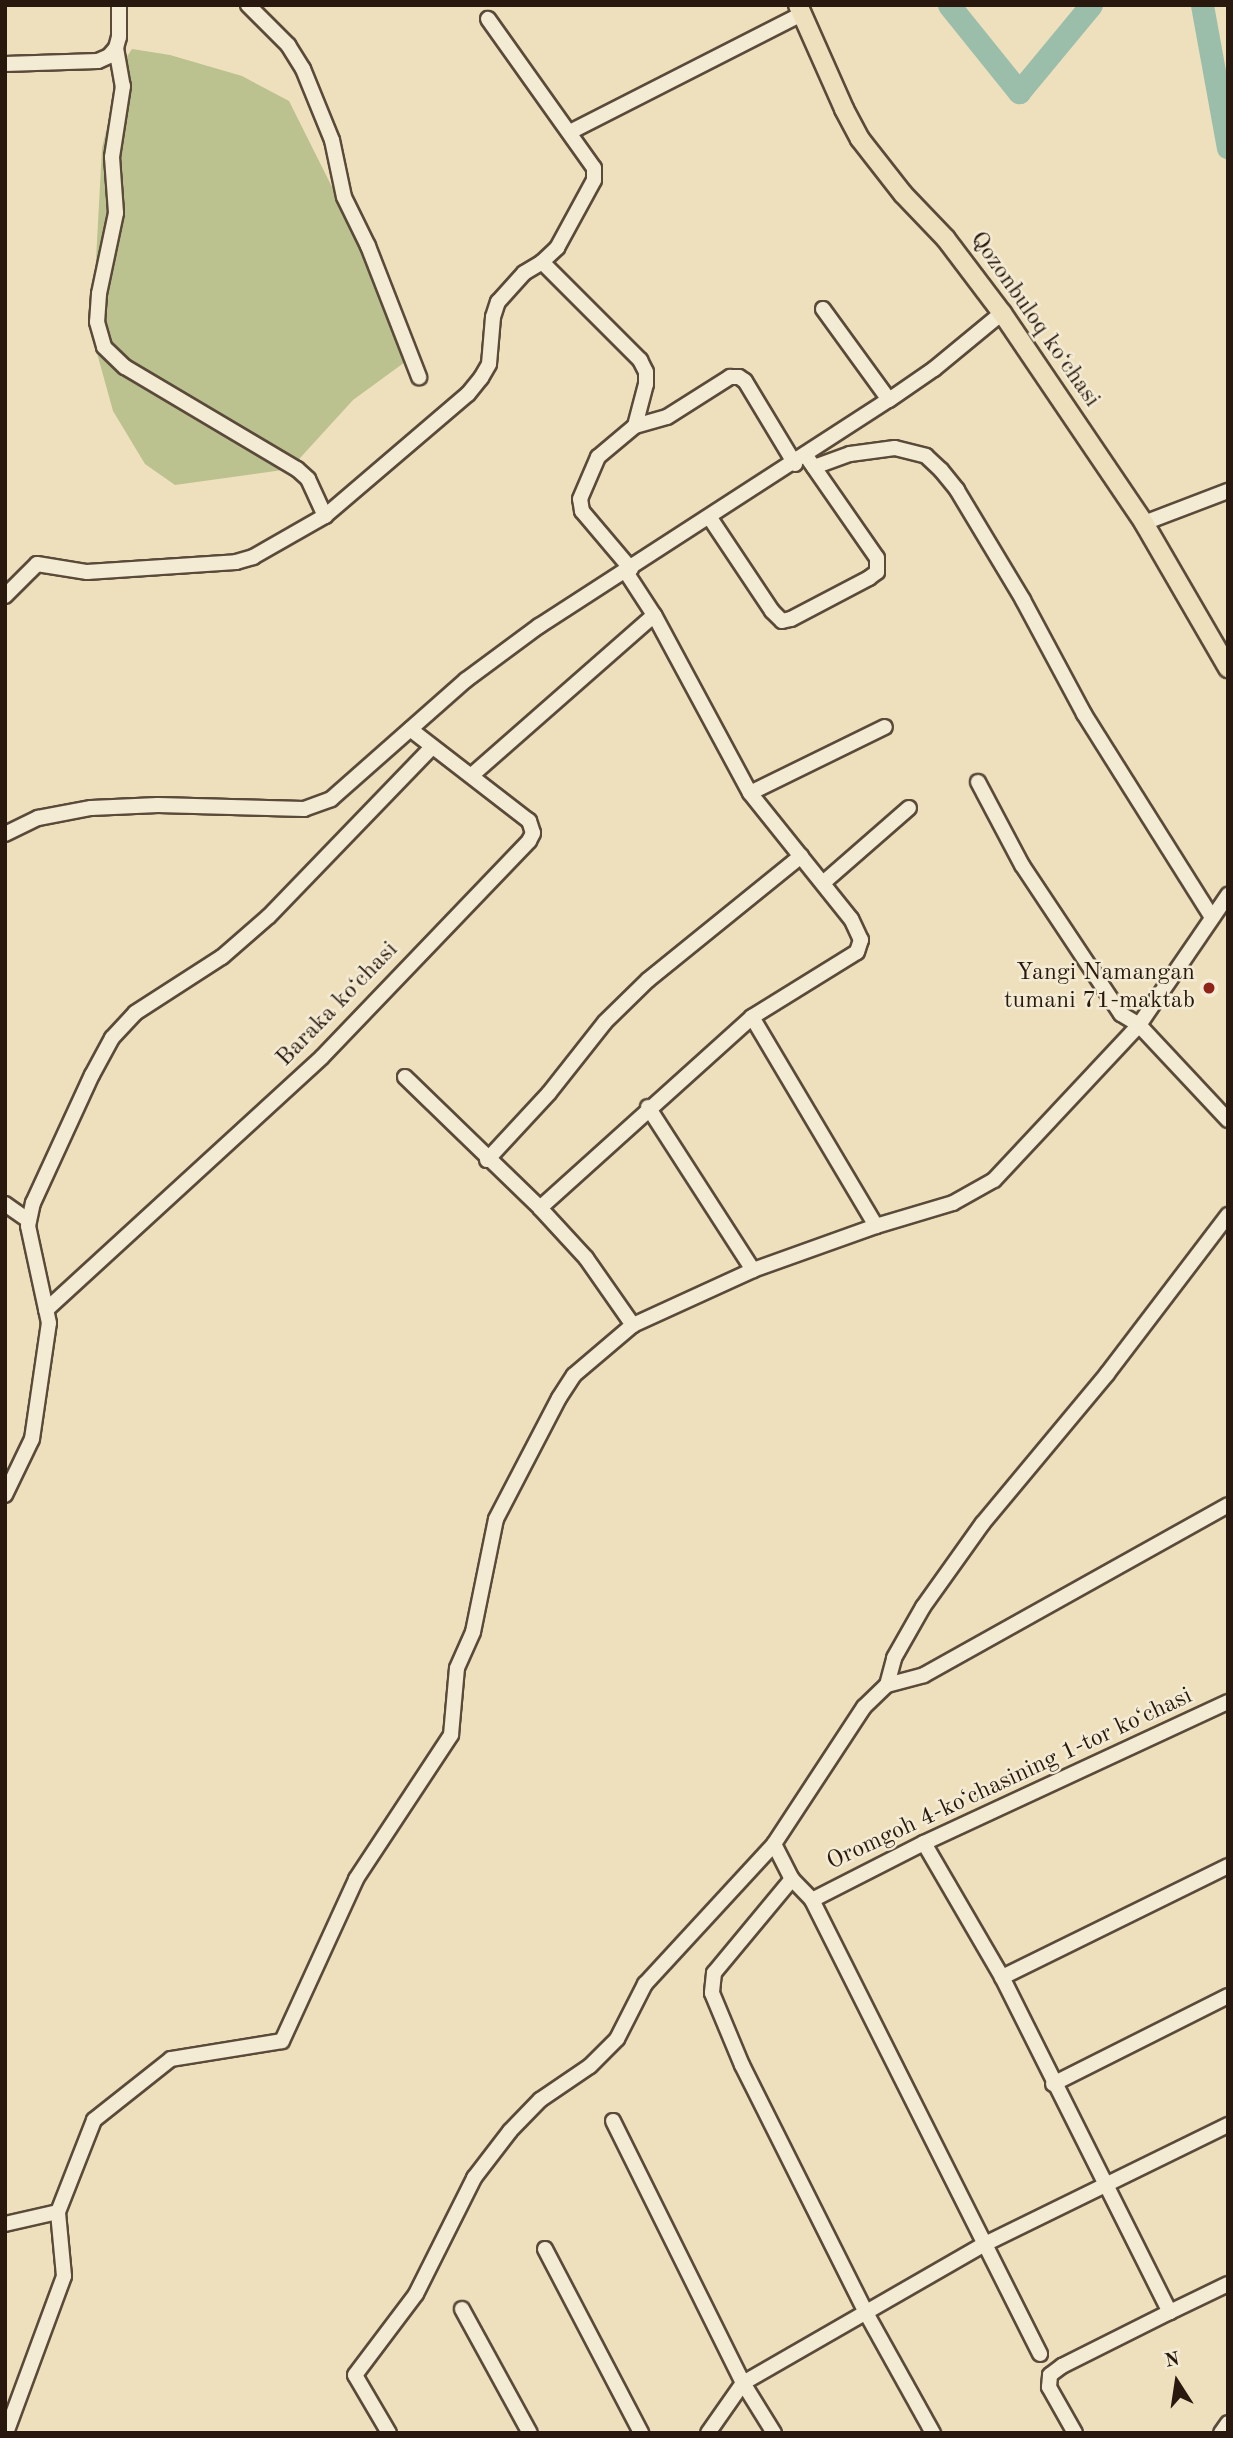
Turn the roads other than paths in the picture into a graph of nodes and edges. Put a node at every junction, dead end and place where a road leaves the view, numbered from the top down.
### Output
1 (119, 5) edge
2 (248, 5) edge
3 (800, 10) edge
4 (488, 19) dead end
5 (116, 48) junction
6 (6, 67) edge
7 (570, 132) junction
8 (542, 262) junction
9 (823, 309) dead end
10 (1002, 313) junction
11 (419, 377) dead end
12 (890, 400) junction
13 (635, 426) junction
14 (805, 462) junction
15 (1228, 491) edge
16 (325, 516) junction
17 (710, 518) junction
18 (1144, 523) junction
19 (628, 570) junction
20 (5, 596) edge
21 (654, 615) junction
22 (1228, 668) edge
23 (885, 727) dead end
24 (410, 729) junction
25 (432, 747) junction
26 (472, 775) junction
27 (978, 782) dead end
28 (750, 793) junction
29 (909, 808) dead end
30 (5, 834) edge
31 (800, 856) junction
32 (823, 883) junction
33 (1228, 895) edge
34 (1212, 916) junction
35 (752, 1017) junction
36 (1139, 1025) junction
37 (405, 1077) dead end
38 (648, 1107) junction
39 (1228, 1120) edge
40 (487, 1160) junction
41 (5, 1203) edge
42 (540, 1208) junction
43 (29, 1220) junction
44 (1226, 1222) edge
45 (876, 1226) junction
46 (753, 1270) junction
47 (46, 1311) junction
48 (633, 1325) junction
49 (5, 1495) edge
50 (1228, 1505) edge
51 (887, 1685) junction
52 (1228, 1702) edge
53 (924, 1843) junction
54 (774, 1844) junction
55 (1228, 1866) edge
56 (792, 1879) junction
57 (812, 1900) junction
58 (1002, 1977) junction
59 (1228, 1996) edge
60 (1053, 2084) junction
61 (613, 2121) dead end
62 (1228, 2125) edge
63 (1106, 2185) junction
64 (58, 2212) junction
65 (5, 2224) edge
66 (983, 2245) junction
67 (545, 2249) dead end
68 (1228, 2284) edge
69 (463, 2309) dead end
70 (865, 2311) junction
71 (1170, 2312) junction
72 (1040, 2354) dead end
73 (743, 2383) junction
74 (1228, 2423) edge
75 (6, 2433) edge
76 (389, 2433) edge
77 (530, 2433) edge
78 (641, 2433) edge
79 (708, 2433) edge
80 (774, 2433) edge
81 (933, 2433) edge
82 (1075, 2433) edge
83 (1221, 2433) edge

1 - 5 street
2 - 11 street
3 - 7 street
3 - 10 main road, Qozonbuloq koʻchasi
4 - 7 street
5 - 6 street
5 - 16 street
7 - 8 street
8 - 13 street
8 - 16 street
9 - 12 street
10 - 12 street
10 - 18 main road, Qozonbuloq koʻchasi
12 - 14 street
13 - 14 street
13 - 19 street
14 - 17 street
14 - 17 street
14 - 34 street
15 - 18 street
16 - 20 street
17 - 19 street
18 - 22 main road, Qozonbuloq koʻchasi
19 - 21 street
19 - 24 street
21 - 26 street
21 - 28 street
23 - 28 street
24 - 25 street, Baraka koʻchasi
24 - 30 street
25 - 26 street, Baraka koʻchasi
25 - 43 street
26 - 47 street, Baraka koʻchasi
27 - 36 street
28 - 31 street
29 - 32 street
31 - 32 street
31 - 40 street
32 - 35 street
33 - 34 street
34 - 36 street
35 - 38 street
35 - 45 street
36 - 39 street
36 - 45 street
37 - 40 street
38 - 42 street
38 - 46 street
40 - 42 street
41 - 43 street
42 - 48 street
43 - 47 street
44 - 51 street
45 - 46 street
46 - 48 street
47 - 49 street
48 - 64 street
50 - 51 street
51 - 54 street
52 - 53 street, Oromgoh 4-koʻchasining 1-tor koʻchasi
53 - 57 street, Oromgoh 4-koʻchasining 1-tor koʻchasi
53 - 58 street
54 - 56 street
54 - 76 street
55 - 58 street
56 - 57 street
56 - 70 street
57 - 66 street
58 - 60 street
59 - 60 street
60 - 63 street
61 - 73 street
62 - 63 street
63 - 66 street
63 - 71 street
64 - 65 street
64 - 75 street
66 - 70 street
66 - 72 street
67 - 78 street
68 - 71 street
69 - 77 street
70 - 73 street
70 - 81 street
71 - 82 street
73 - 79 street
73 - 80 street
74 - 83 street

